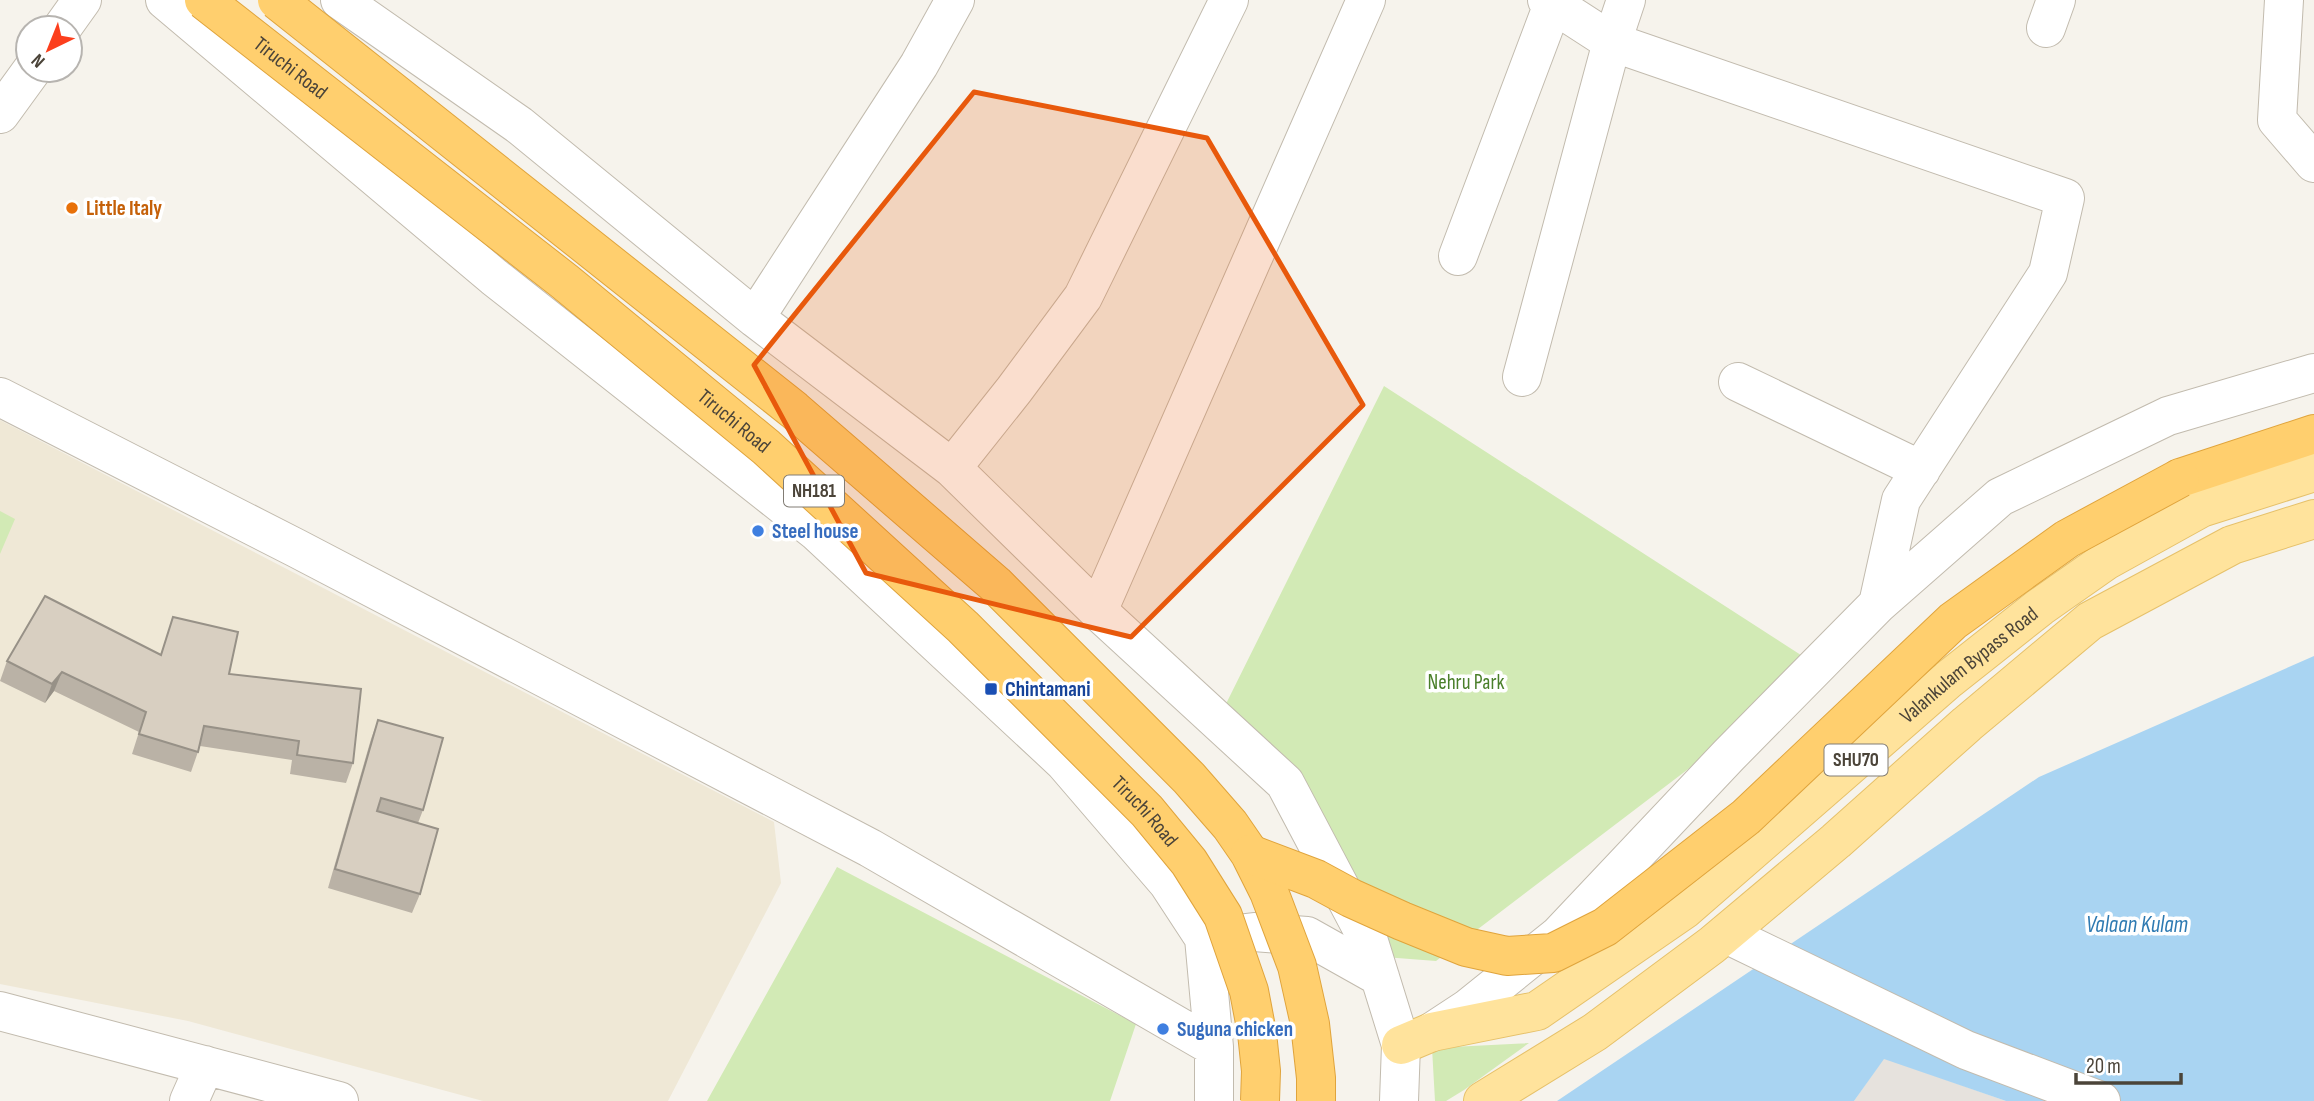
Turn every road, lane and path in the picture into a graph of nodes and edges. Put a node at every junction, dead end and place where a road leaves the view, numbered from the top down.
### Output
1 (165, 0) edge
2 (204, 0) edge
3 (277, 0) edge
4 (340, 0) edge
5 (955, 0) edge
6 (1229, 0) edge
7 (1366, 0) edge
8 (1626, 0) edge
9 (2284, 0) edge
10 (1550, 2) edge
11 (1612, 42) junction
12 (22, 84) edge
13 (0, 114) edge
14 (2314, 163) edge
15 (1458, 256) dead end
16 (755, 318) junction
17 (2314, 373) edge
18 (1522, 377) dead end
19 (1738, 382) dead end
20 (0, 397) edge
21 (2314, 434) edge
22 (952, 468) junction
23 (1921, 470) junction
24 (2314, 472) edge
25 (2314, 519) edge
26 (1878, 604) junction
27 (1098, 611) junction
28 (1250, 855) junction
29 (1726, 934) junction
30 (1204, 938) junction
31 (1380, 977) junction
32 (0, 1011) edge
33 (1416, 1039) junction
34 (1214, 1047) junction
35 (205, 1066) junction
36 (189, 1101) edge
37 (339, 1101) edge
38 (1214, 1101) edge
39 (1260, 1101) edge
40 (1316, 1101) edge
41 (1399, 1101) edge
42 (1483, 1101) edge
43 (2101, 1101) edge

1 - 30 street
2 - 39 highway, Tiruchi Road / NH181, bridge
3 - 28 highway, NH181, bridge
4 - 16 street
5 - 16 street
6 - 22 street
7 - 27 street
8 - 11 street
9 - 14 street
10 - 11 street
10 - 15 street
11 - 18 street
11 - 23 street
12 - 13 street
16 - 22 street
17 - 26 street
19 - 23 street
20 - 34 street
21 - 28 highway, bridge
22 - 27 street
23 - 26 street
24 - 33 main road, Valankulam Bypass Road / SHU70
25 - 29 main road, Valankulam Bypass Road / SHU70
26 - 33 street
27 - 31 street
28 - 40 highway, NH181, bridge
29 - 42 main road, Valankulam Bypass Road / SHU70
29 - 43 street
30 - 31 street
30 - 34 street
31 - 33 street
32 - 35 street
33 - 41 street
34 - 38 street
35 - 36 street
35 - 37 street

